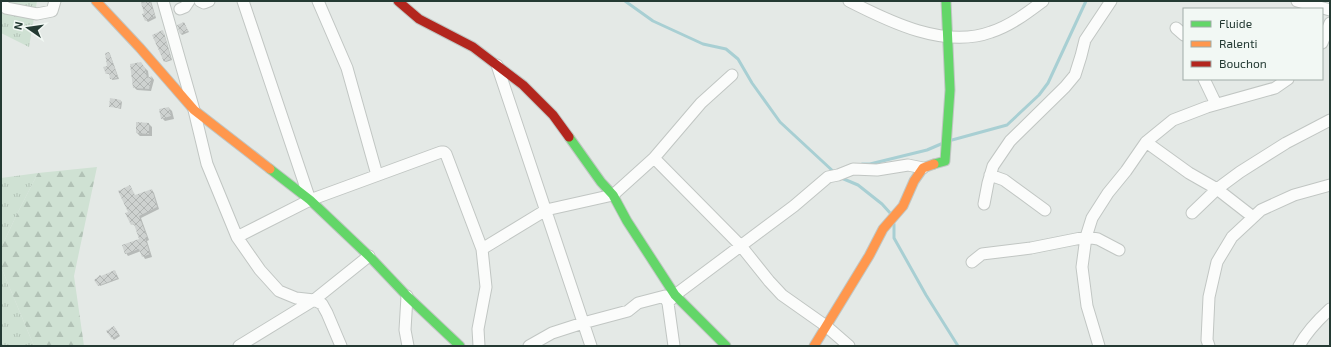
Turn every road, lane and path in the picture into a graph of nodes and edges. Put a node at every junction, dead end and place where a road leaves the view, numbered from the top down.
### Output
1 (55, 1) edge
2 (96, 1) edge
3 (163, 1) edge
4 (189, 1) edge
5 (200, 1) edge
6 (209, 1) edge
7 (242, 1) edge
8 (318, 1) edge
9 (398, 1) edge
10 (850, 1) edge
11 (946, 1) edge
12 (1043, 1) edge
13 (1111, 1) edge
14 (1298, 1) edge
15 (1, 2) edge
16 (1323, 8) edge
17 (180, 9) dead end
18 (1329, 30) edge
19 (948, 37) junction
20 (1323, 40) edge
21 (497, 65) junction
22 (732, 75) dead end
23 (1204, 80) edge
24 (1287, 80) edge
25 (1216, 104) junction
26 (194, 110) junction
27 (1330, 120) edge
28 (1146, 142) junction
29 (654, 158) junction
30 (923, 168) junction
31 (376, 175) junction
32 (990, 175) junction
33 (1330, 185) edge
34 (1217, 189) junction
35 (613, 195) junction
36 (310, 200) junction
37 (984, 204) dead end
38 (546, 210) junction
39 (1044, 210) dead end
40 (1192, 213) dead end
41 (1253, 217) junction
42 (237, 237) junction
43 (1086, 237) junction
44 (741, 246) junction
45 (482, 249) junction
46 (1119, 250) dead end
47 (369, 256) junction
48 (650, 257) joint
49 (972, 262) dead end
50 (407, 296) junction
51 (669, 298) junction
52 (314, 300) junction
53 (1330, 309) edge
54 (583, 323) junction
55 (826, 326) junction
56 (239, 346) edge
57 (341, 346) edge
58 (408, 346) edge
59 (460, 346) edge
60 (479, 346) edge
61 (528, 346) edge
62 (591, 346) edge
63 (674, 346) edge
64 (726, 346) edge
65 (814, 346) edge
66 (848, 346) edge
67 (1099, 346) edge
68 (1209, 346) edge
69 (1299, 346) edge

1 - 15 street
2 - 26 street
3 - 26 street
4 - 17 street
5 - 6 street
7 - 36 street
8 - 31 street
9 - 21 street
10 - 19 street
11 - 19 street
12 - 19 street
13 - 32 street
14 - 16 street
18 - 20 street
19 - 30 street
21 - 35 street
21 - 38 street
22 - 29 street
23 - 25 street
24 - 25 street
25 - 28 street
26 - 36 street
26 - 42 street
27 - 34 street
28 - 34 street
28 - 43 street
29 - 35 street
29 - 44 street
30 - 44 street
30 - 55 street
31 - 36 street
31 - 45 street
32 - 37 street
32 - 39 street
33 - 41 street
34 - 40 street
34 - 41 street
35 - 38 street
35 - 48 street
36 - 42 street
36 - 47 street
38 - 45 street
38 - 54 street
41 - 68 street
42 - 52 street
43 - 46 street
43 - 49 street
43 - 67 street
44 - 51 street
44 - 55 street
45 - 60 street
47 - 50 street
47 - 52 street
48 - 51 street
50 - 58 street
50 - 59 street
51 - 54 street
51 - 63 street
51 - 64 street
52 - 56 street
52 - 57 street
53 - 69 street
54 - 61 street
54 - 62 street
55 - 65 street
55 - 66 street

